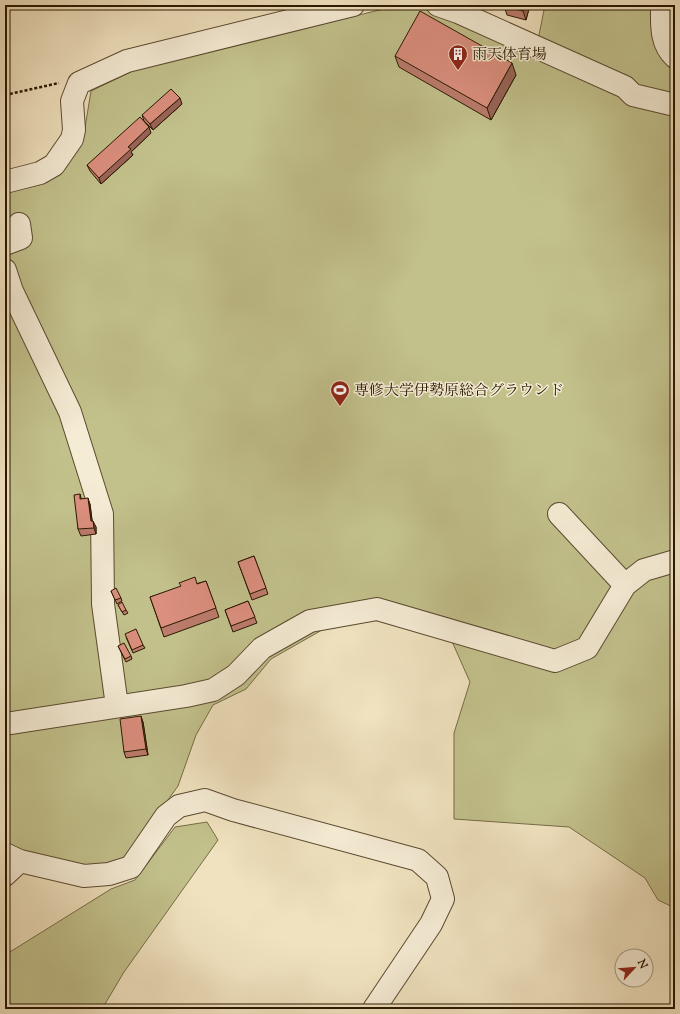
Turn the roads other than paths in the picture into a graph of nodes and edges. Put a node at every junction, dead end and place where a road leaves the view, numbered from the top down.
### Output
1 (353, 5) edge
2 (438, 5) edge
3 (662, 5) edge
4 (675, 57) edge
5 (675, 105) edge
6 (5, 182) edge
7 (19, 224) dead end
8 (5, 244) edge
9 (5, 270) edge
10 (559, 514) dead end
11 (675, 561) edge
12 (625, 586) junction
13 (118, 706) junction
14 (5, 724) edge
15 (10, 864) edge
16 (374, 1009) edge

1 - 6 street
2 - 5 street
3 - 4 street
7 - 8 street
9 - 13 street
10 - 12 street
11 - 12 street
12 - 13 street
13 - 14 street
15 - 16 street

